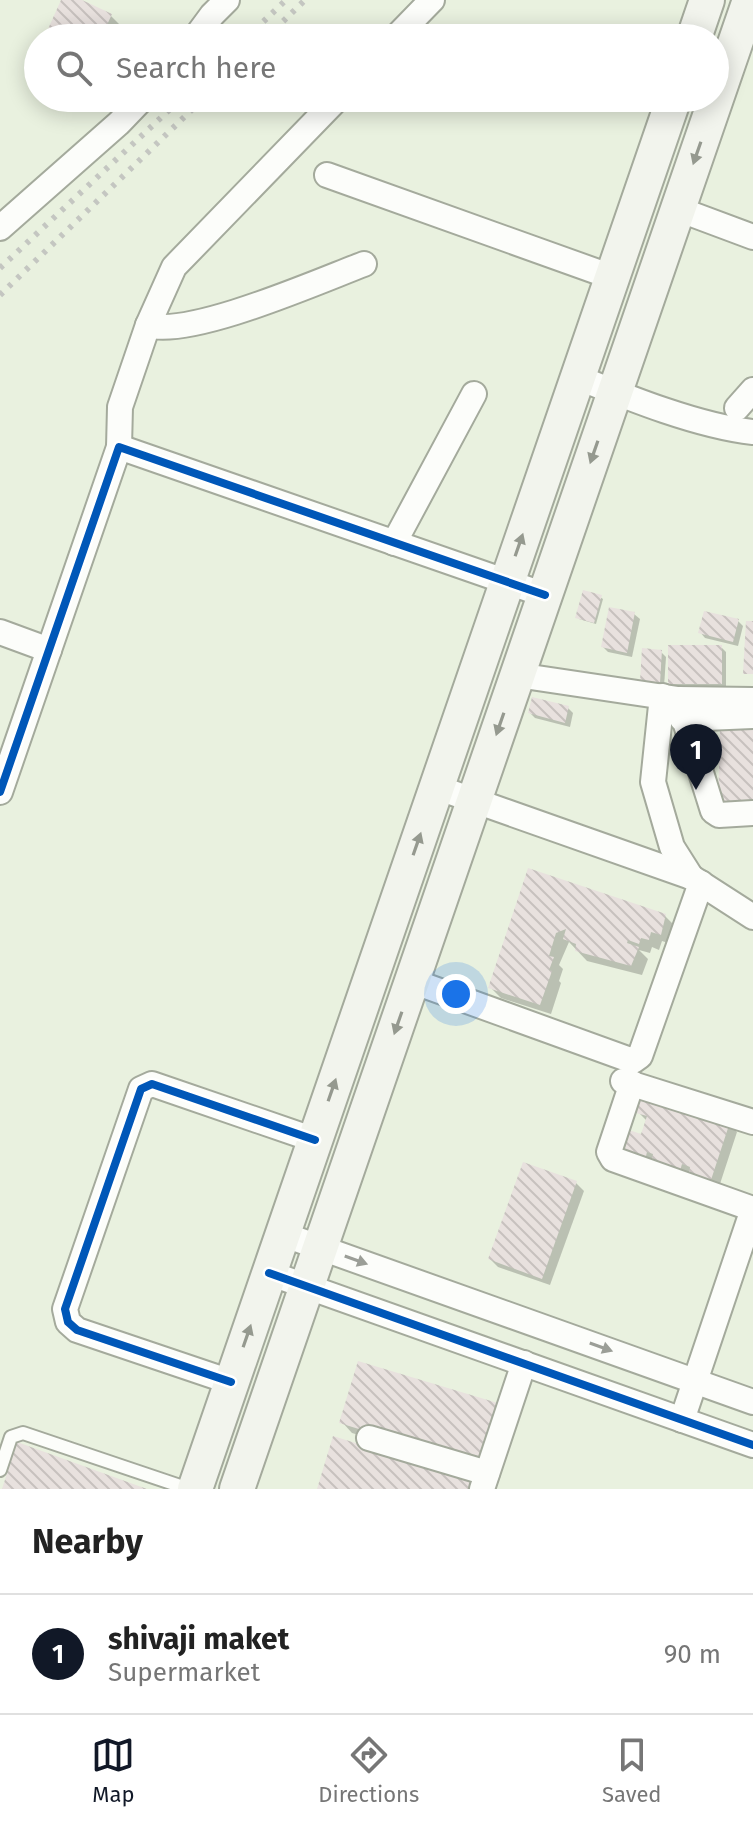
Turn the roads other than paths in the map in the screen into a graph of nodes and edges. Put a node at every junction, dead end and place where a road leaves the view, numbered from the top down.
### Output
1 (432, 0) edge
2 (707, 0) edge
3 (750, 0) edge
4 (215, 5) edge
5 (203, 24) edge
6 (409, 24) edge
7 (699, 24) edge
8 (729, 61) edge
9 (130, 112) edge
10 (324, 112) edge
11 (669, 112) edge
12 (711, 112) edge
13 (327, 175) dead end
14 (678, 209) junction
15 (0, 228) edge
16 (753, 237) edge
17 (364, 264) dead end
18 (612, 277) junction
19 (148, 325) junction
20 (577, 377) junction
21 (615, 392) junction
22 (474, 394) dead end
23 (752, 430) edge
24 (119, 447) junction
25 (394, 543) junction
26 (507, 582) junction
27 (545, 595) junction
28 (0, 632) edge
29 (49, 650) junction
30 (517, 675) junction
31 (753, 700) edge
32 (674, 705) junction
33 (753, 716) edge
34 (436, 787) junction
35 (0, 792) edge
36 (474, 801) junction
37 (753, 813) edge
38 (696, 880) junction
39 (753, 917) edge
40 (412, 981) junction
41 (753, 1122) edge
42 (315, 1140) junction
43 (753, 1209) edge
44 (282, 1234) junction
45 (320, 1248) junction
46 (269, 1273) junction
47 (307, 1286) junction
48 (524, 1363) junction
49 (695, 1381) junction
50 (231, 1382) junction
51 (753, 1402) edge
52 (682, 1420) junction
53 (369, 1438) dead end
54 (753, 1445) edge
55 (0, 1470) edge
56 (485, 1481) edge
57 (244, 1487) edge
58 (192, 1489) edge

1 - 6 street
2 - 7 main road
3 -> 8 main road
4 - 5 street
9 - 15 street
10 - 19 street
11 - 18 main road
12 -> 14 main road
13 - 18 street
14 - 16 street
14 - 21 main road
17 - 19 street
18 - 20 main road
19 - 24 street
20 - 21 street
26 -> 20 main road
21 - 23 street
21 -> 27 main road
22 - 25 street
24 - 25 street
24 - 29 street
25 - 26 street
26 - 27 street
26 - 34 main road
27 - 30 main road
28 - 29 street
29 - 35 street
30 - 32 street
30 -> 36 main road
31 - 32 street
32 - 33 street
32 - 37 street
32 - 38 street
34 - 36 street
42 -> 34 main road
36 - 38 street
36 - 40 main road
38 - 39 street
38 - 40 street
40 -> 45 main road
41 - 43 street
42 - 44 main road
42 - 50 street
43 - 49 street
44 - 45 street
44 - 46 main road
45 - 47 main road
45 -> 49 street
46 - 47 street
50 -> 46 main road
47 - 48 street
47 - 57 main road
48 - 52 street
48 - 56 street
49 - 51 street
49 - 52 street
50 - 58 main road
52 - 54 street
53 - 56 street
55 - 58 lane

